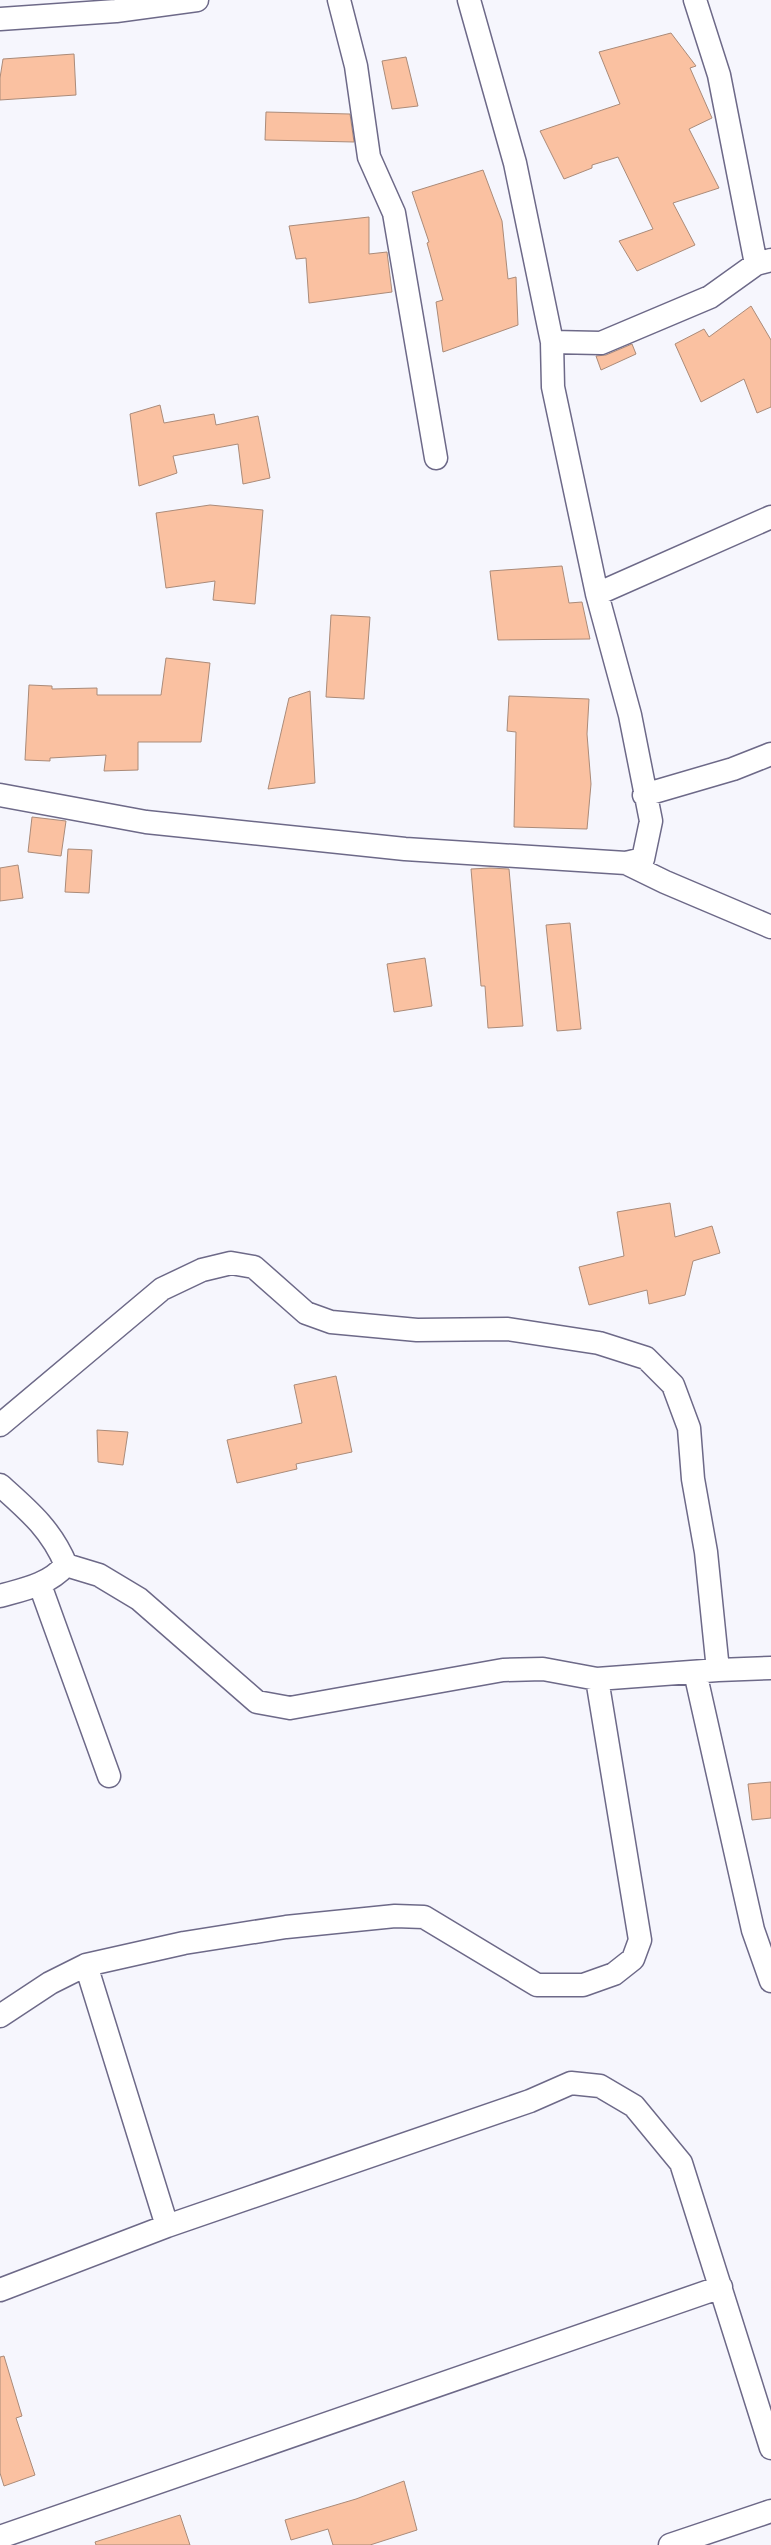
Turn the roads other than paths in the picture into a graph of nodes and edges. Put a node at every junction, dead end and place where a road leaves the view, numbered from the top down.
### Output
1 (197, 0) edge
2 (339, 0) edge
3 (469, 0) edge
4 (695, 0) edge
5 (0, 19) edge
6 (763, 262) edge
7 (552, 342) junction
8 (436, 458) dead end
9 (771, 517) edge
10 (597, 594) junction
11 (771, 754) edge
12 (0, 795) edge
13 (644, 795) junction
14 (626, 863) junction
15 (771, 927) edge
16 (0, 1425) edge
17 (0, 1485) edge
18 (66, 1565) junction
19 (40, 1585) junction
20 (0, 1596) edge
21 (771, 1668) edge
22 (718, 1670) junction
23 (695, 1672) junction
24 (597, 1679) junction
25 (109, 1776) dead end
26 (86, 1965) junction
27 (771, 1981) edge
28 (0, 2016) edge
29 (166, 2226) junction
30 (721, 2287) junction
31 (0, 2290) edge
32 (771, 2448) edge
33 (771, 2511) edge
34 (0, 2537) edge
35 (670, 2545) edge

1 - 5 street
2 - 8 street
3 - 7 street
4 - 6 street
6 - 7 street
7 - 10 street
9 - 10 street
10 - 13 street
11 - 13 street
12 - 14 street
13 - 14 street
14 - 15 street
16 - 22 street
17 - 18 street
18 - 19 street
18 - 24 street
19 - 20 street
19 - 25 street
21 - 22 street
22 - 23 street
23 - 24 street
23 - 27 street
24 - 26 street
26 - 28 street
26 - 29 street
29 - 30 street
29 - 31 street
30 - 32 street
30 - 34 street
33 - 35 street

